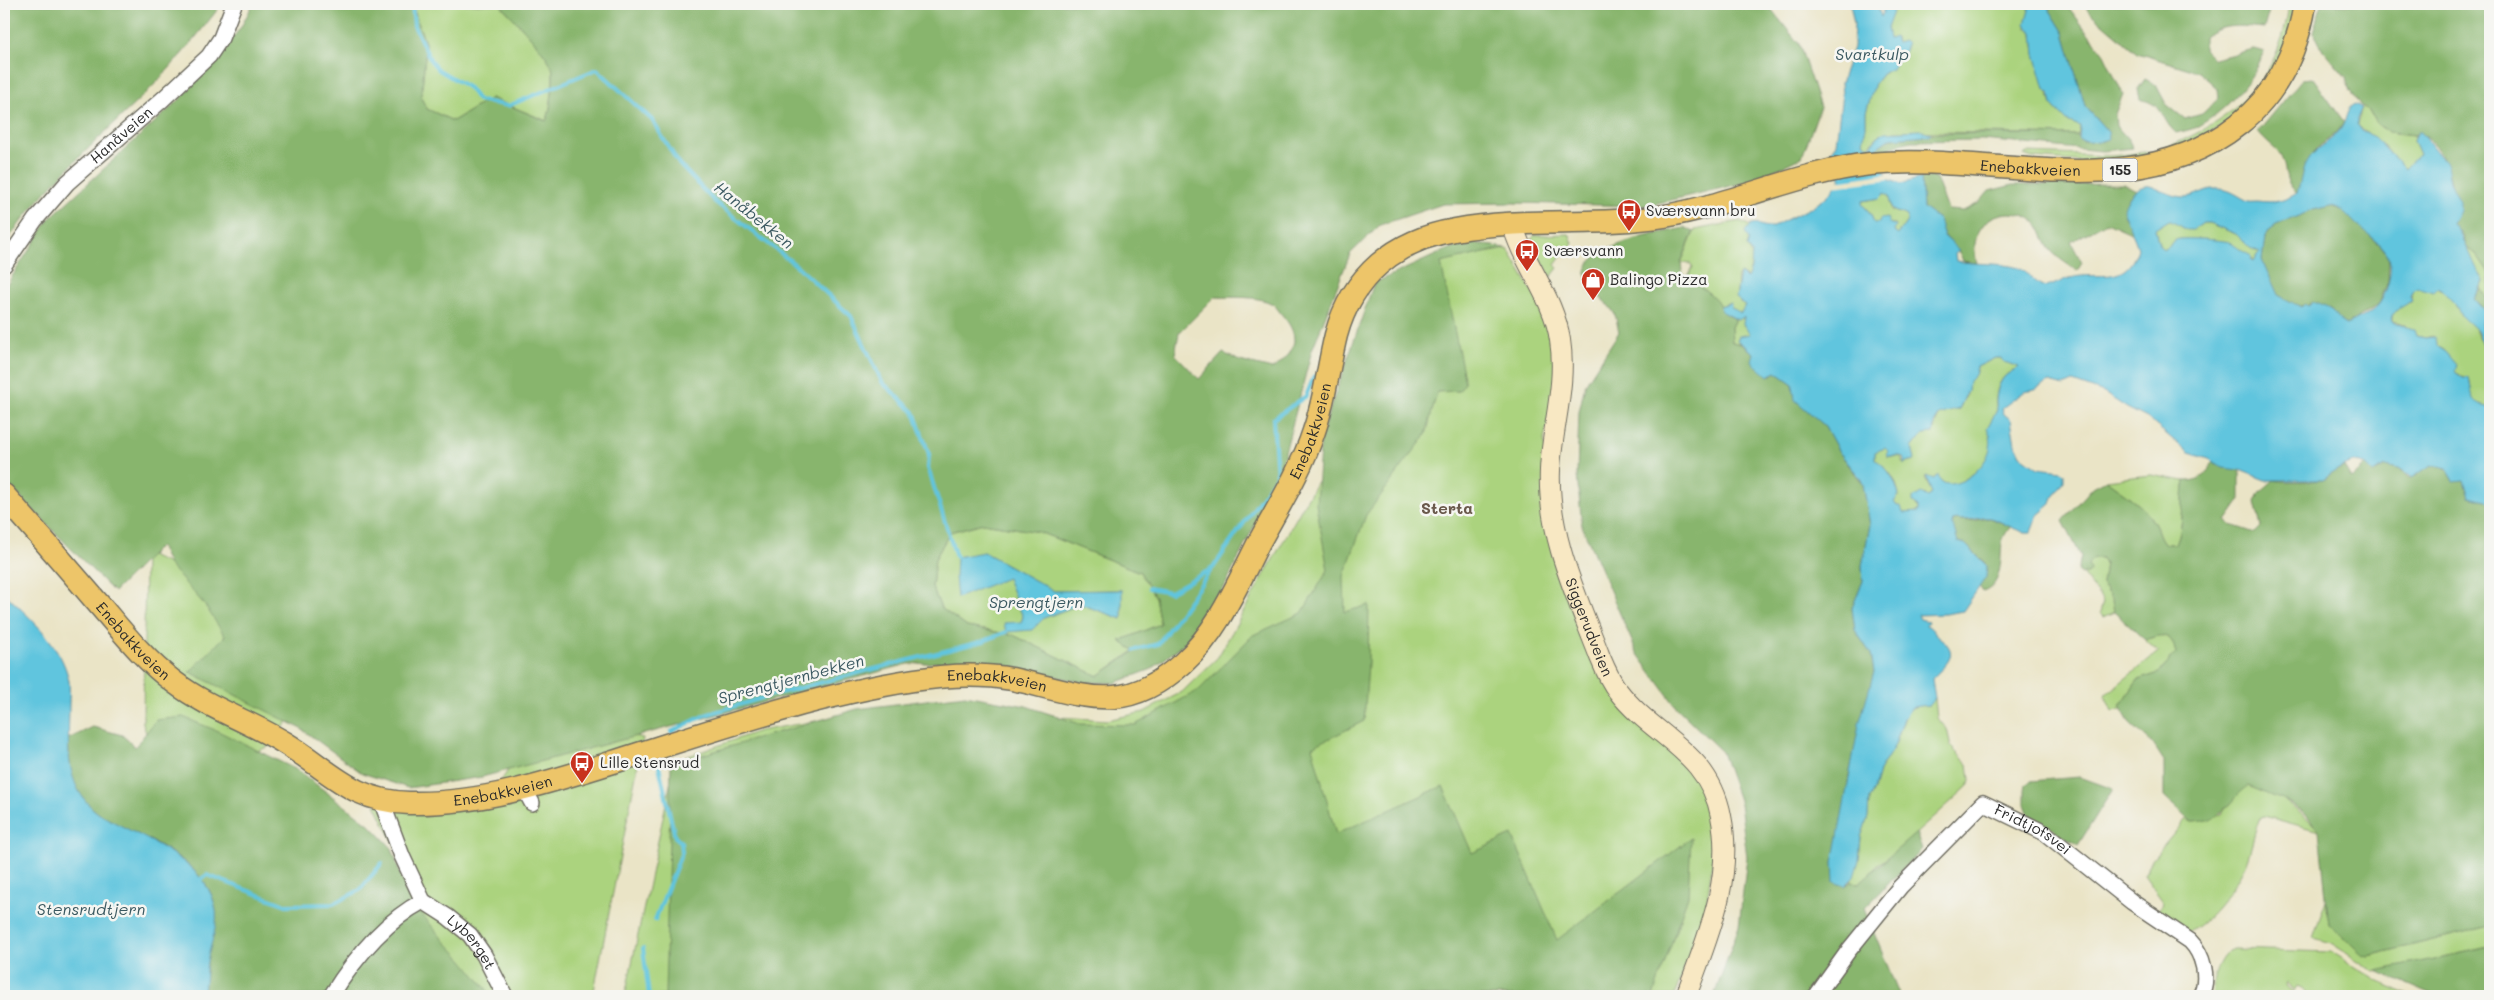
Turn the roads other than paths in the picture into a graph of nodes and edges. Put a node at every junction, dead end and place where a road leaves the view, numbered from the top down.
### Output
1 (234, 4) edge
2 (2305, 4) edge
3 (1512, 223) junction
4 (4, 265) edge
5 (4, 495) edge
6 (381, 800) junction
7 (423, 901) junction
8 (331, 996) edge
9 (505, 996) edge
10 (1686, 996) edge
11 (1816, 996) edge
12 (2200, 996) edge

1 - 4 street, Hanåveien
2 - 3 main road, Enebakkveien / 155
3 - 6 main road, Enebakkveien / 155
3 - 10 main road, Siggerudveien
5 - 6 main road, Enebakkveien / 155
6 - 7 street
7 - 8 street
7 - 9 street, Lyberget
11 - 12 street, Fridtjofsvei

